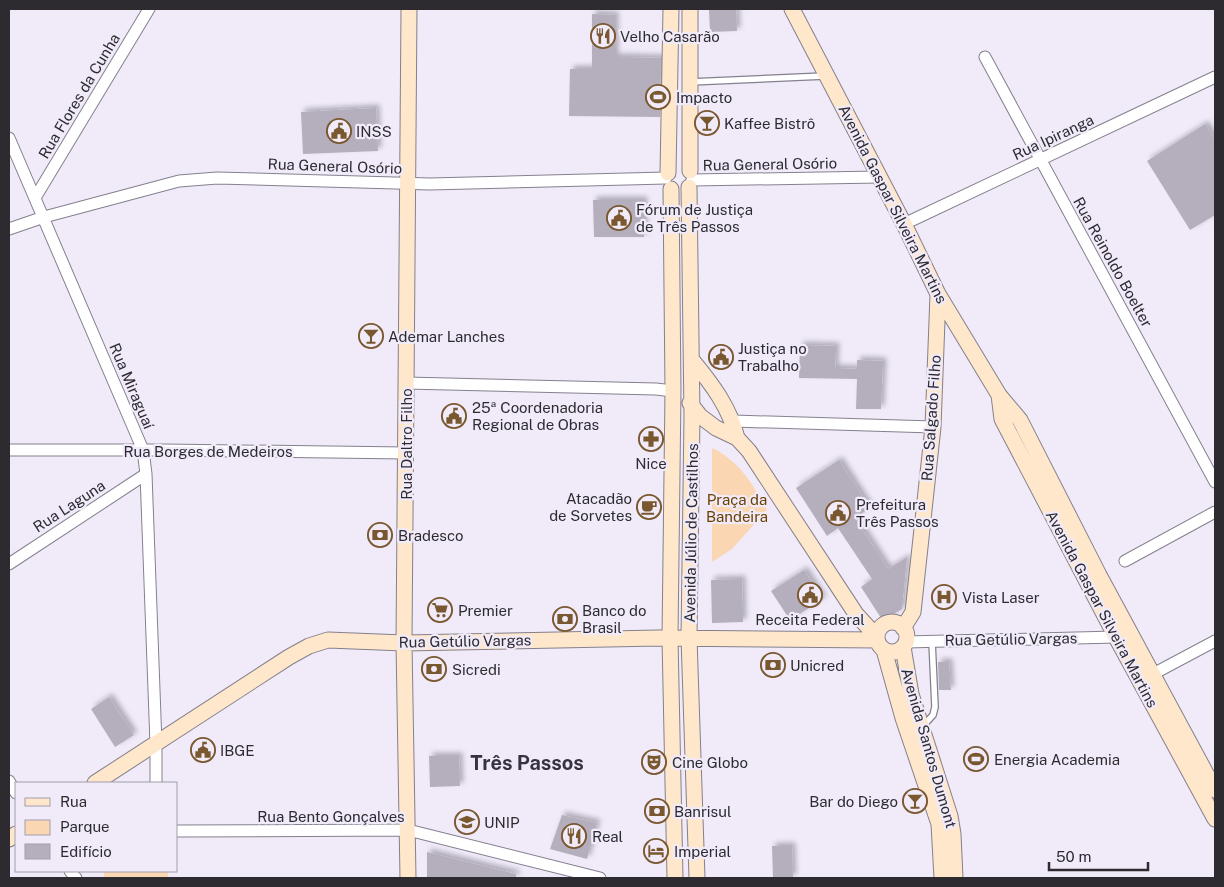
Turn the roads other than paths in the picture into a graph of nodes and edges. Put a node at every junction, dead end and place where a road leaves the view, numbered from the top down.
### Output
1 (148, 9) edge
2 (409, 9) edge
3 (671, 9) edge
4 (690, 9) edge
5 (792, 9) edge
6 (985, 57) dead end
7 (827, 76) junction
8 (1215, 77) edge
9 (670, 82) junction
10 (690, 82) junction
11 (9, 138) edge
12 (1040, 160) junction
13 (879, 177) junction
14 (691, 179) junction
15 (669, 180) junction
16 (408, 183) junction
17 (35, 198) junction
18 (44, 218) junction
19 (904, 224) junction
20 (9, 228) edge
21 (938, 294) junction
22 (692, 360) junction
23 (406, 383) junction
24 (673, 391) junction
25 (999, 395) junction
26 (692, 405) junction
27 (733, 421) junction
28 (933, 427) junction
29 (738, 438) junction
30 (9, 450) edge
31 (143, 450) junction
32 (406, 453) junction
33 (146, 474) junction
34 (1215, 482) edge
35 (1215, 512) edge
36 (1125, 561) dead end
37 (9, 564) edge
38 (1116, 637) junction
39 (670, 638) junction
40 (689, 638) junction
41 (904, 639) junction
42 (932, 641) junction
43 (1215, 641) edge
44 (404, 643) junction
45 (879, 643) junction
46 (1153, 674) junction
47 (922, 728) junction
48 (156, 744) junction
49 (97, 782) edge
50 (156, 782) edge
51 (1215, 790) edge
52 (1215, 819) edge
53 (408, 830) junction
54 (178, 831) edge
55 (408, 878) edge
56 (600, 878) edge
57 (675, 878) edge
58 (698, 878) edge
59 (942, 878) edge
60 (955, 878) edge

1 - 17 street, Rua Flores da Cunha
2 - 16 street, Rua Daltro Filho
3 - 9 street, Avenida Júlio de Castilhos
4 - 10 street, Avenida Júlio de Castilhos
5 - 7 street, Avenida Gaspar Silveira Martins
6 - 12 street, Rua Reinoldo Boelter
7 - 10 lane
7 - 13 street, Avenida Gaspar Silveira Martins
8 - 12 street, Rua Ipiranga
9 - 10 street
9 - 15 street, Avenida Júlio de Castilhos
10 - 14 street, Avenida Júlio de Castilhos
11 - 17 street, Rua Miraguaí
12 - 19 street, Rua Ipiranga
12 - 34 street, Rua Reinoldo Boelter
13 - 14 street, Rua General Osório
13 - 19 street, Avenida Gaspar Silveira Martins
14 - 15 street
14 - 15 street
14 - 22 street, Avenida Júlio de Castilhos
15 - 16 street, Rua General Osório
15 - 24 street, Avenida Júlio de Castilhos
16 - 18 street, Rua General Osório
16 - 23 street, Rua Daltro Filho
17 - 18 street, Rua Miraguaí
18 - 20 street, Rua General Osório
18 - 31 street, Rua Miraguaí
19 - 21 street, Avenida Gaspar Silveira Martins
21 - 25 street, Avenida Gaspar Silveira Martins
21 - 28 street, Rua Salgado Filho
22 - 26 street, Avenida Júlio de Castilhos
22 - 27 street
23 - 24 street
23 - 32 street, Rua Daltro Filho
24 - 26 street, Avenida Santos Dumont
24 - 39 street, Avenida Júlio de Castilhos
25 - 38 street, Avenida Gaspar Silveira Martins
25 - 46 street, Avenida Gaspar Silveira Martins
26 - 29 street, Avenida Santos Dumont
26 - 40 street, Avenida Júlio de Castilhos
27 - 28 street
27 - 29 street
28 - 41 street, Rua Salgado Filho
29 - 45 street, Avenida Santos Dumont
30 - 31 street, Rua Borges de Medeiros
31 - 32 street, Rua Borges de Medeiros
31 - 33 street, Rua Miraguaí
32 - 44 street, Rua Daltro Filho
33 - 37 street, Rua Laguna
33 - 48 street, Rua Miraguaí
35 - 36 street
38 - 42 street, Rua Getúlio Vargas
38 - 52 street, Avenida Gaspar Silveira Martins
39 - 40 street, Rua Getúlio Vargas
39 - 44 street, Rua Getúlio Vargas
39 - 57 street, Avenida Júlio de Castilhos
40 - 45 street, Rua Getúlio Vargas
40 - 58 street, Avenida Júlio de Castilhos
41 - 42 street, Rua Getúlio Vargas
41 - 45 street
41 - 45 street
41 - 47 street, Avenida Santos Dumont
42 - 47 lane
43 - 46 street
44 - 48 street, Rua Getúlio Vargas
44 - 53 street, Rua Daltro Filho
45 - 59 street, Avenida Santos Dumont
46 - 51 street, Avenida Gaspar Silveira Martins
47 - 60 street, Avenida Santos Dumont
48 - 49 street, Rua Getúlio Vargas
48 - 50 street, Rua Miraguaí
53 - 54 street, Rua Bento Gonçalves
53 - 55 street, Rua Daltro Filho
53 - 56 street, Rua Bento Gonçalves

